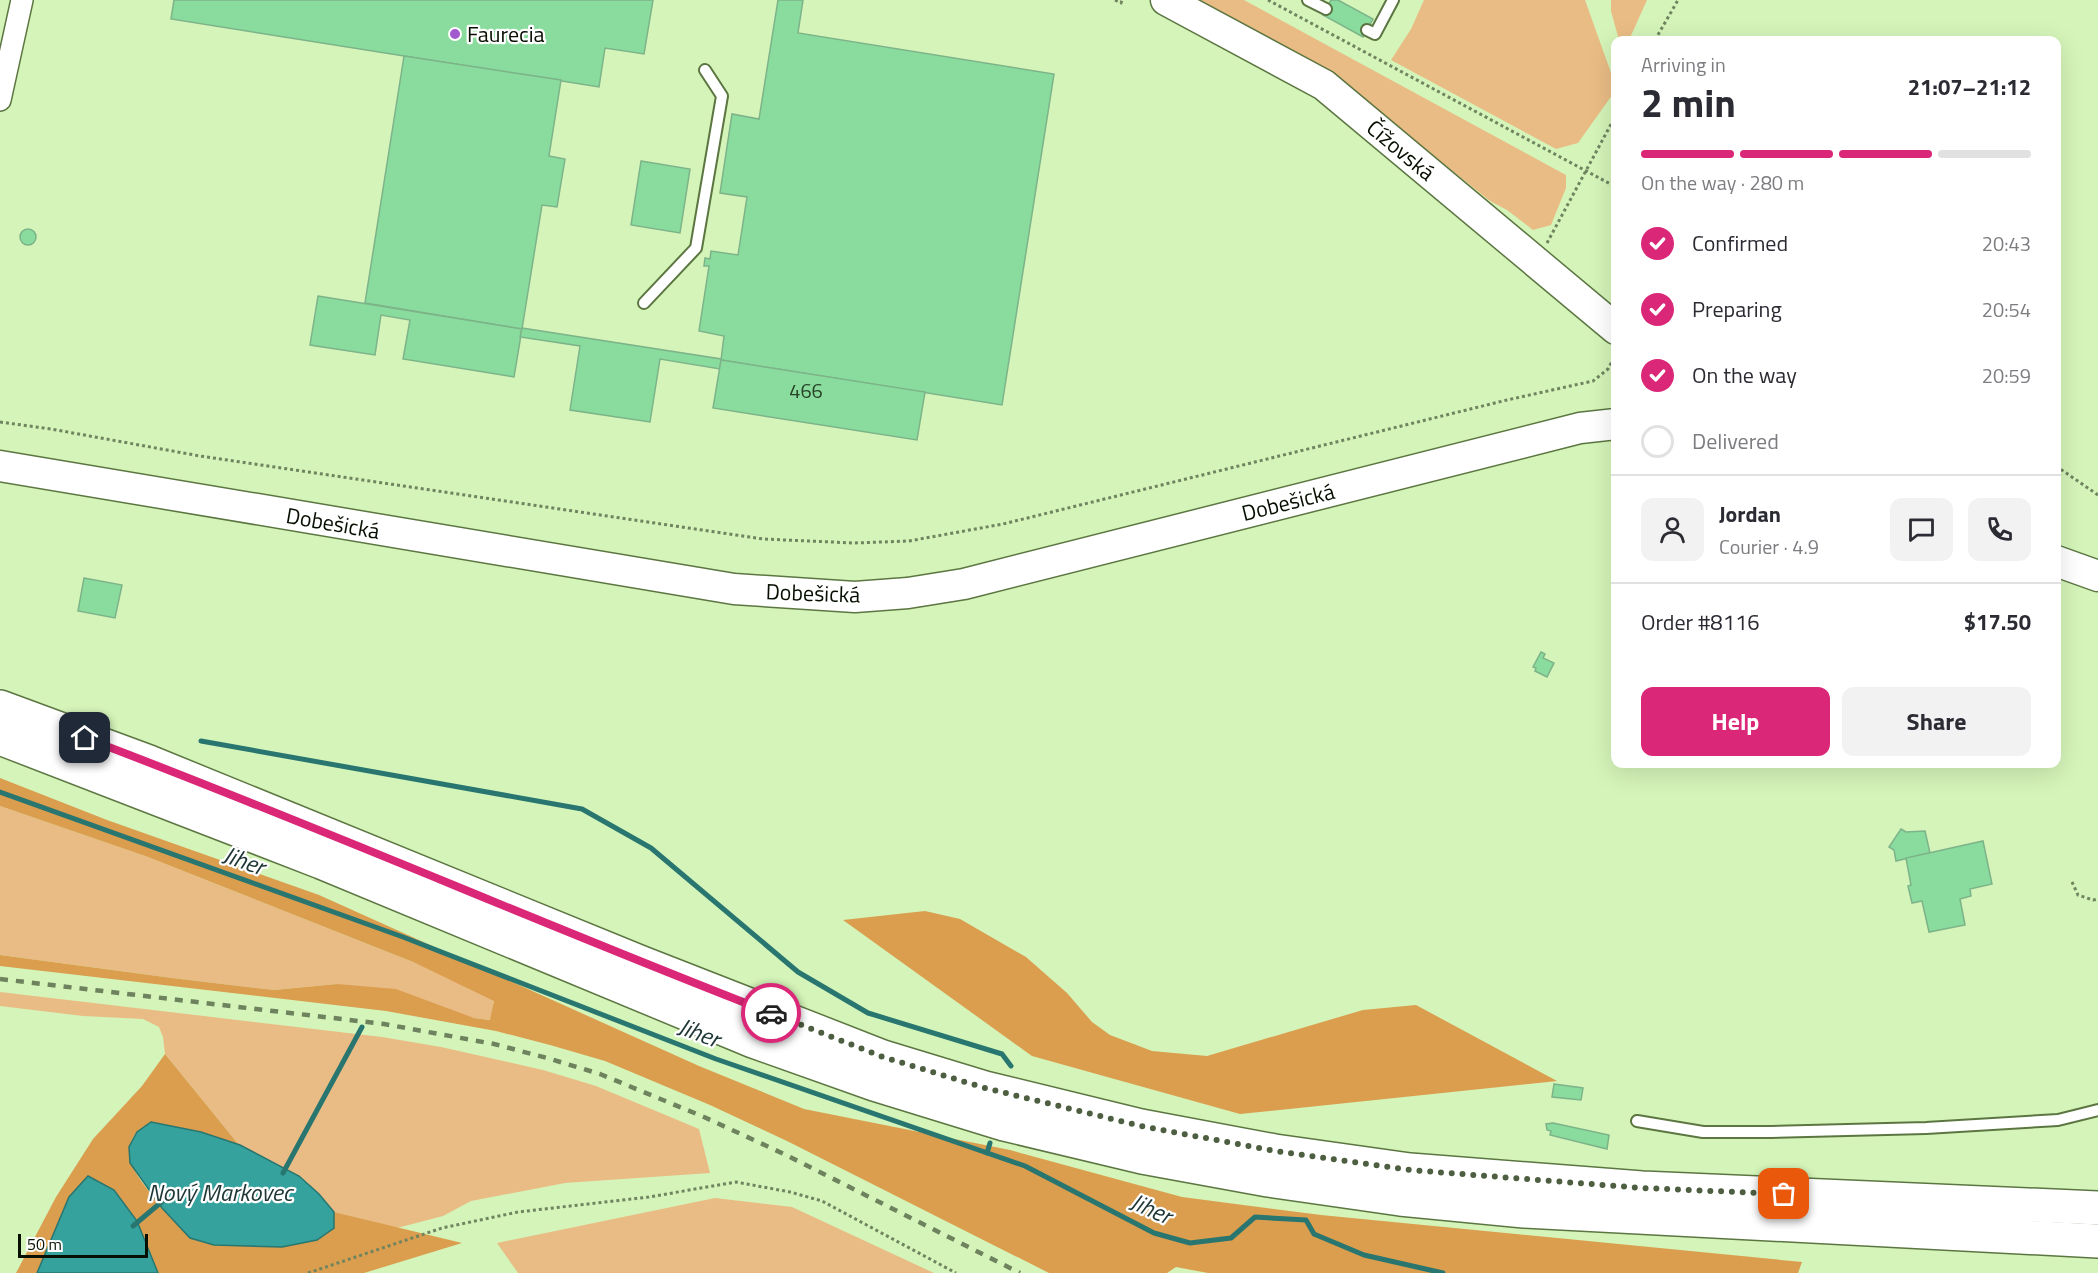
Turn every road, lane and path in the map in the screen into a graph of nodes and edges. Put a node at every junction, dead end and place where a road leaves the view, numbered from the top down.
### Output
1 (22, 0) edge
2 (1115, 0) edge
3 (1122, 0) edge
4 (1269, 0) edge
5 (1393, 0) edge
6 (1677, 0) edge
7 (1311, 1) edge
8 (1179, 3) edge
9 (1326, 9) dead end
10 (1367, 30) dead end
11 (1657, 36) edge
12 (705, 70) dead end
13 (0, 100) edge
14 (1611, 124) edge
15 (1586, 171) junction
16 (1611, 184) edge
17 (1536, 264) junction
18 (644, 303) dead end
19 (1611, 325) edge
20 (1611, 363) edge
21 (0, 422) edge
22 (1611, 425) edge
23 (0, 466) edge
24 (2061, 469) edge
25 (2098, 495) edge
26 (2061, 563) edge
27 (2098, 576) edge
28 (0, 707) edge
29 (0, 738) edge
30 (2072, 882) dead end
31 (2098, 899) edge
32 (2098, 1110) edge
33 (1637, 1121) dead end
34 (2098, 1208) edge
35 (2098, 1240) edge
36 (308, 1273) edge
37 (956, 1273) edge

1 - 13 street
2 - 3 path
4 - 15 path
5 - 10 lane
6 - 11 path
7 - 9 lane
8 - 17 street, Čížovská
12 - 18 lane
14 - 15 path
15 - 16 path
15 - 17 path
17 - 19 street, Čížovská
20 - 21 path
22 - 23 street, Dobešická
24 - 25 path
26 - 27 street
28 - 34 highway
29 - 35 highway
30 - 31 path
32 - 33 lane
36 - 37 path

